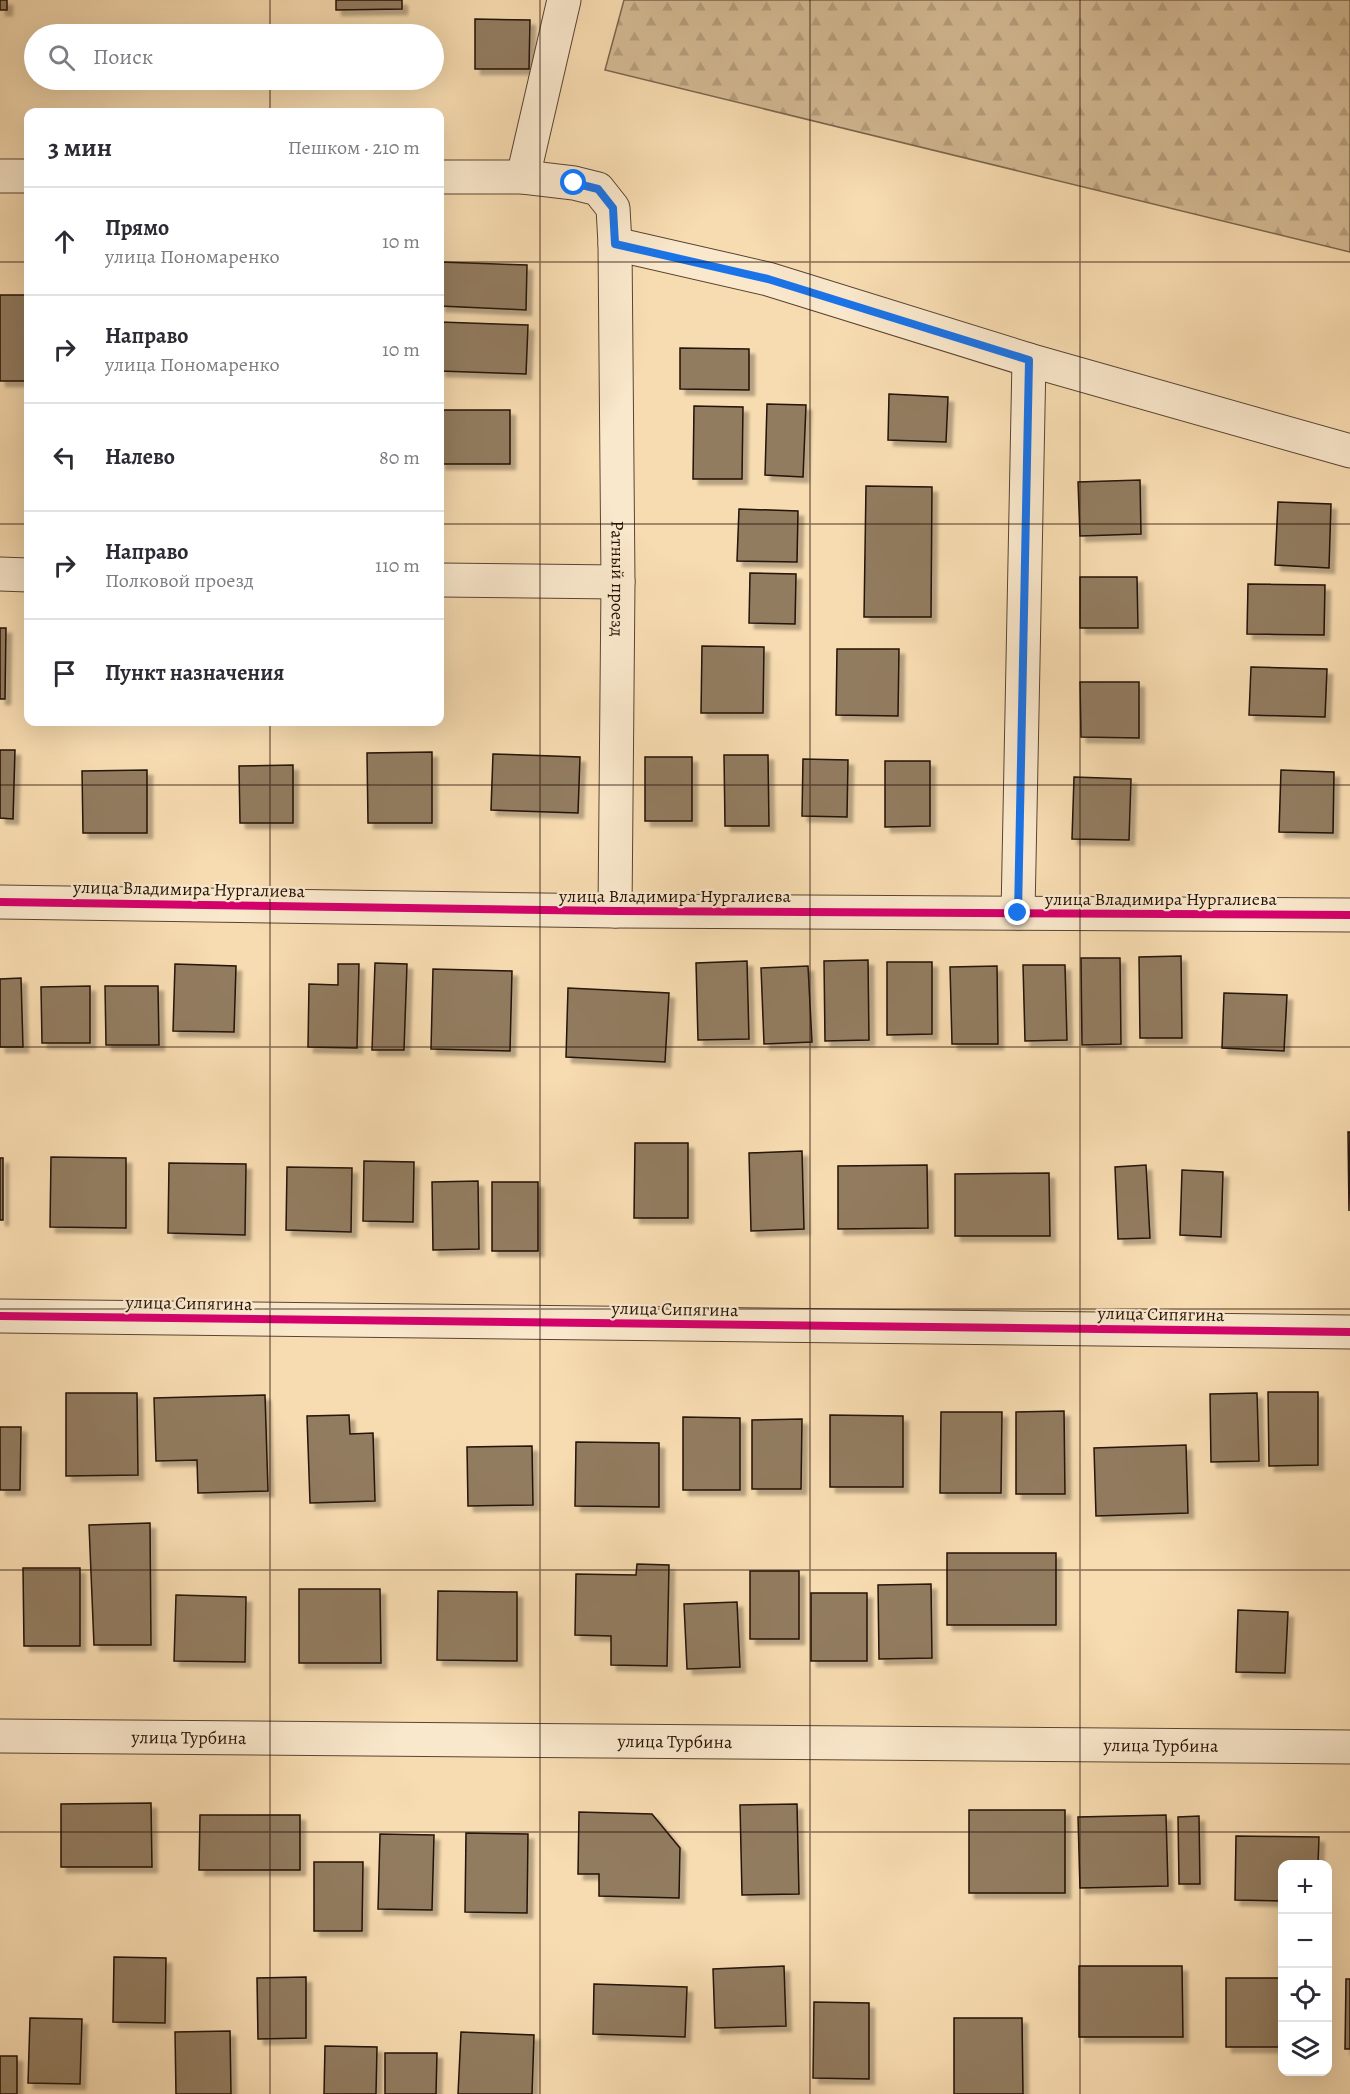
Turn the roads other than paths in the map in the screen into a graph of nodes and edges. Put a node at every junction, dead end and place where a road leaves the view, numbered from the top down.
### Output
1 (564, 0) edge
2 (0, 176) edge
3 (24, 176) edge
4 (444, 177) edge
5 (523, 177) junction
6 (615, 244) junction
7 (1029, 360) junction
8 (1350, 451) edge
9 (0, 574) edge
10 (24, 575) edge
11 (444, 580) edge
12 (618, 582) junction
13 (0, 902) edge
14 (615, 911) junction
15 (1018, 913) junction
16 (1350, 915) edge
17 (0, 1316) edge
18 (1350, 1332) edge
19 (0, 1736) edge
20 (1350, 1748) edge

1 - 5 street
2 - 3 street
4 - 5 street, Ратный проезд
5 - 6 street, Ратный проезд
6 - 7 street
6 - 12 street, Ратный проезд
7 - 8 street
7 - 15 street
9 - 10 street
11 - 12 street
12 - 14 street, Ратный проезд
13 - 14 street, улица Владимира Нургалиева
14 - 15 street, улица Владимира Нургалиева
15 - 16 street, улица Владимира Нургалиева
17 - 18 street, улица Сипягина
19 - 20 street, улица Турбина

